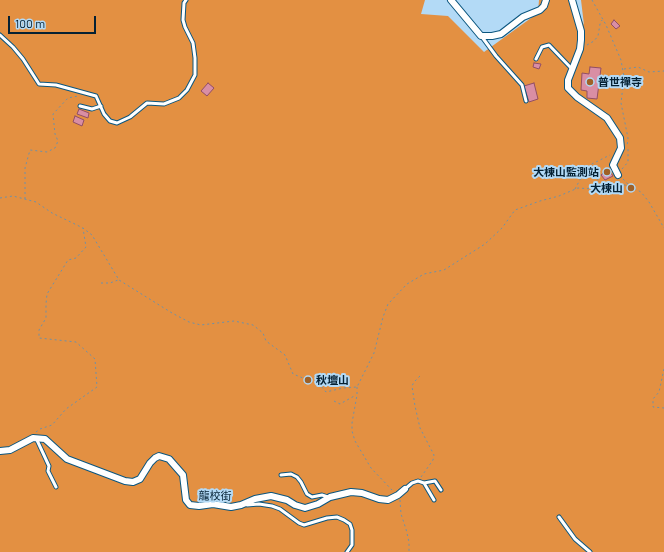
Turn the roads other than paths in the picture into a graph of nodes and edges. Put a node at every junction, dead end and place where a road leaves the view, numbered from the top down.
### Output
1 (186, 0) edge
2 (451, 0) edge
3 (546, 0) edge
4 (572, 0) edge
5 (0, 35) edge
6 (481, 36) junction
7 (536, 59) dead end
8 (572, 69) junction
9 (526, 101) dead end
10 (80, 106) dead end
11 (101, 106) junction
12 (618, 175) road end
13 (35, 438) junction
14 (0, 451) edge
15 (281, 474) dead end
16 (424, 483) junction
17 (56, 487) dead end
18 (405, 489) joint
19 (441, 490) dead end
20 (330, 497) junction
21 (434, 500) dead end
22 (241, 505) junction
23 (559, 517) dead end
24 (347, 552) edge
25 (590, 552) edge

1 - 11 lane
2 - 6 street
3 - 6 street
4 - 8 street
5 - 11 lane
6 - 9 lane
7 - 8 lane
8 - 12 street
10 - 11 lane
13 - 14 street
13 - 17 lane
13 - 22 street, 龍校街
15 - 20 lane
16 - 18 lane
16 - 19 lane
16 - 21 lane
18 - 20 street, 龍校街
20 - 22 street, 龍校街
22 - 24 lane
23 - 25 lane

